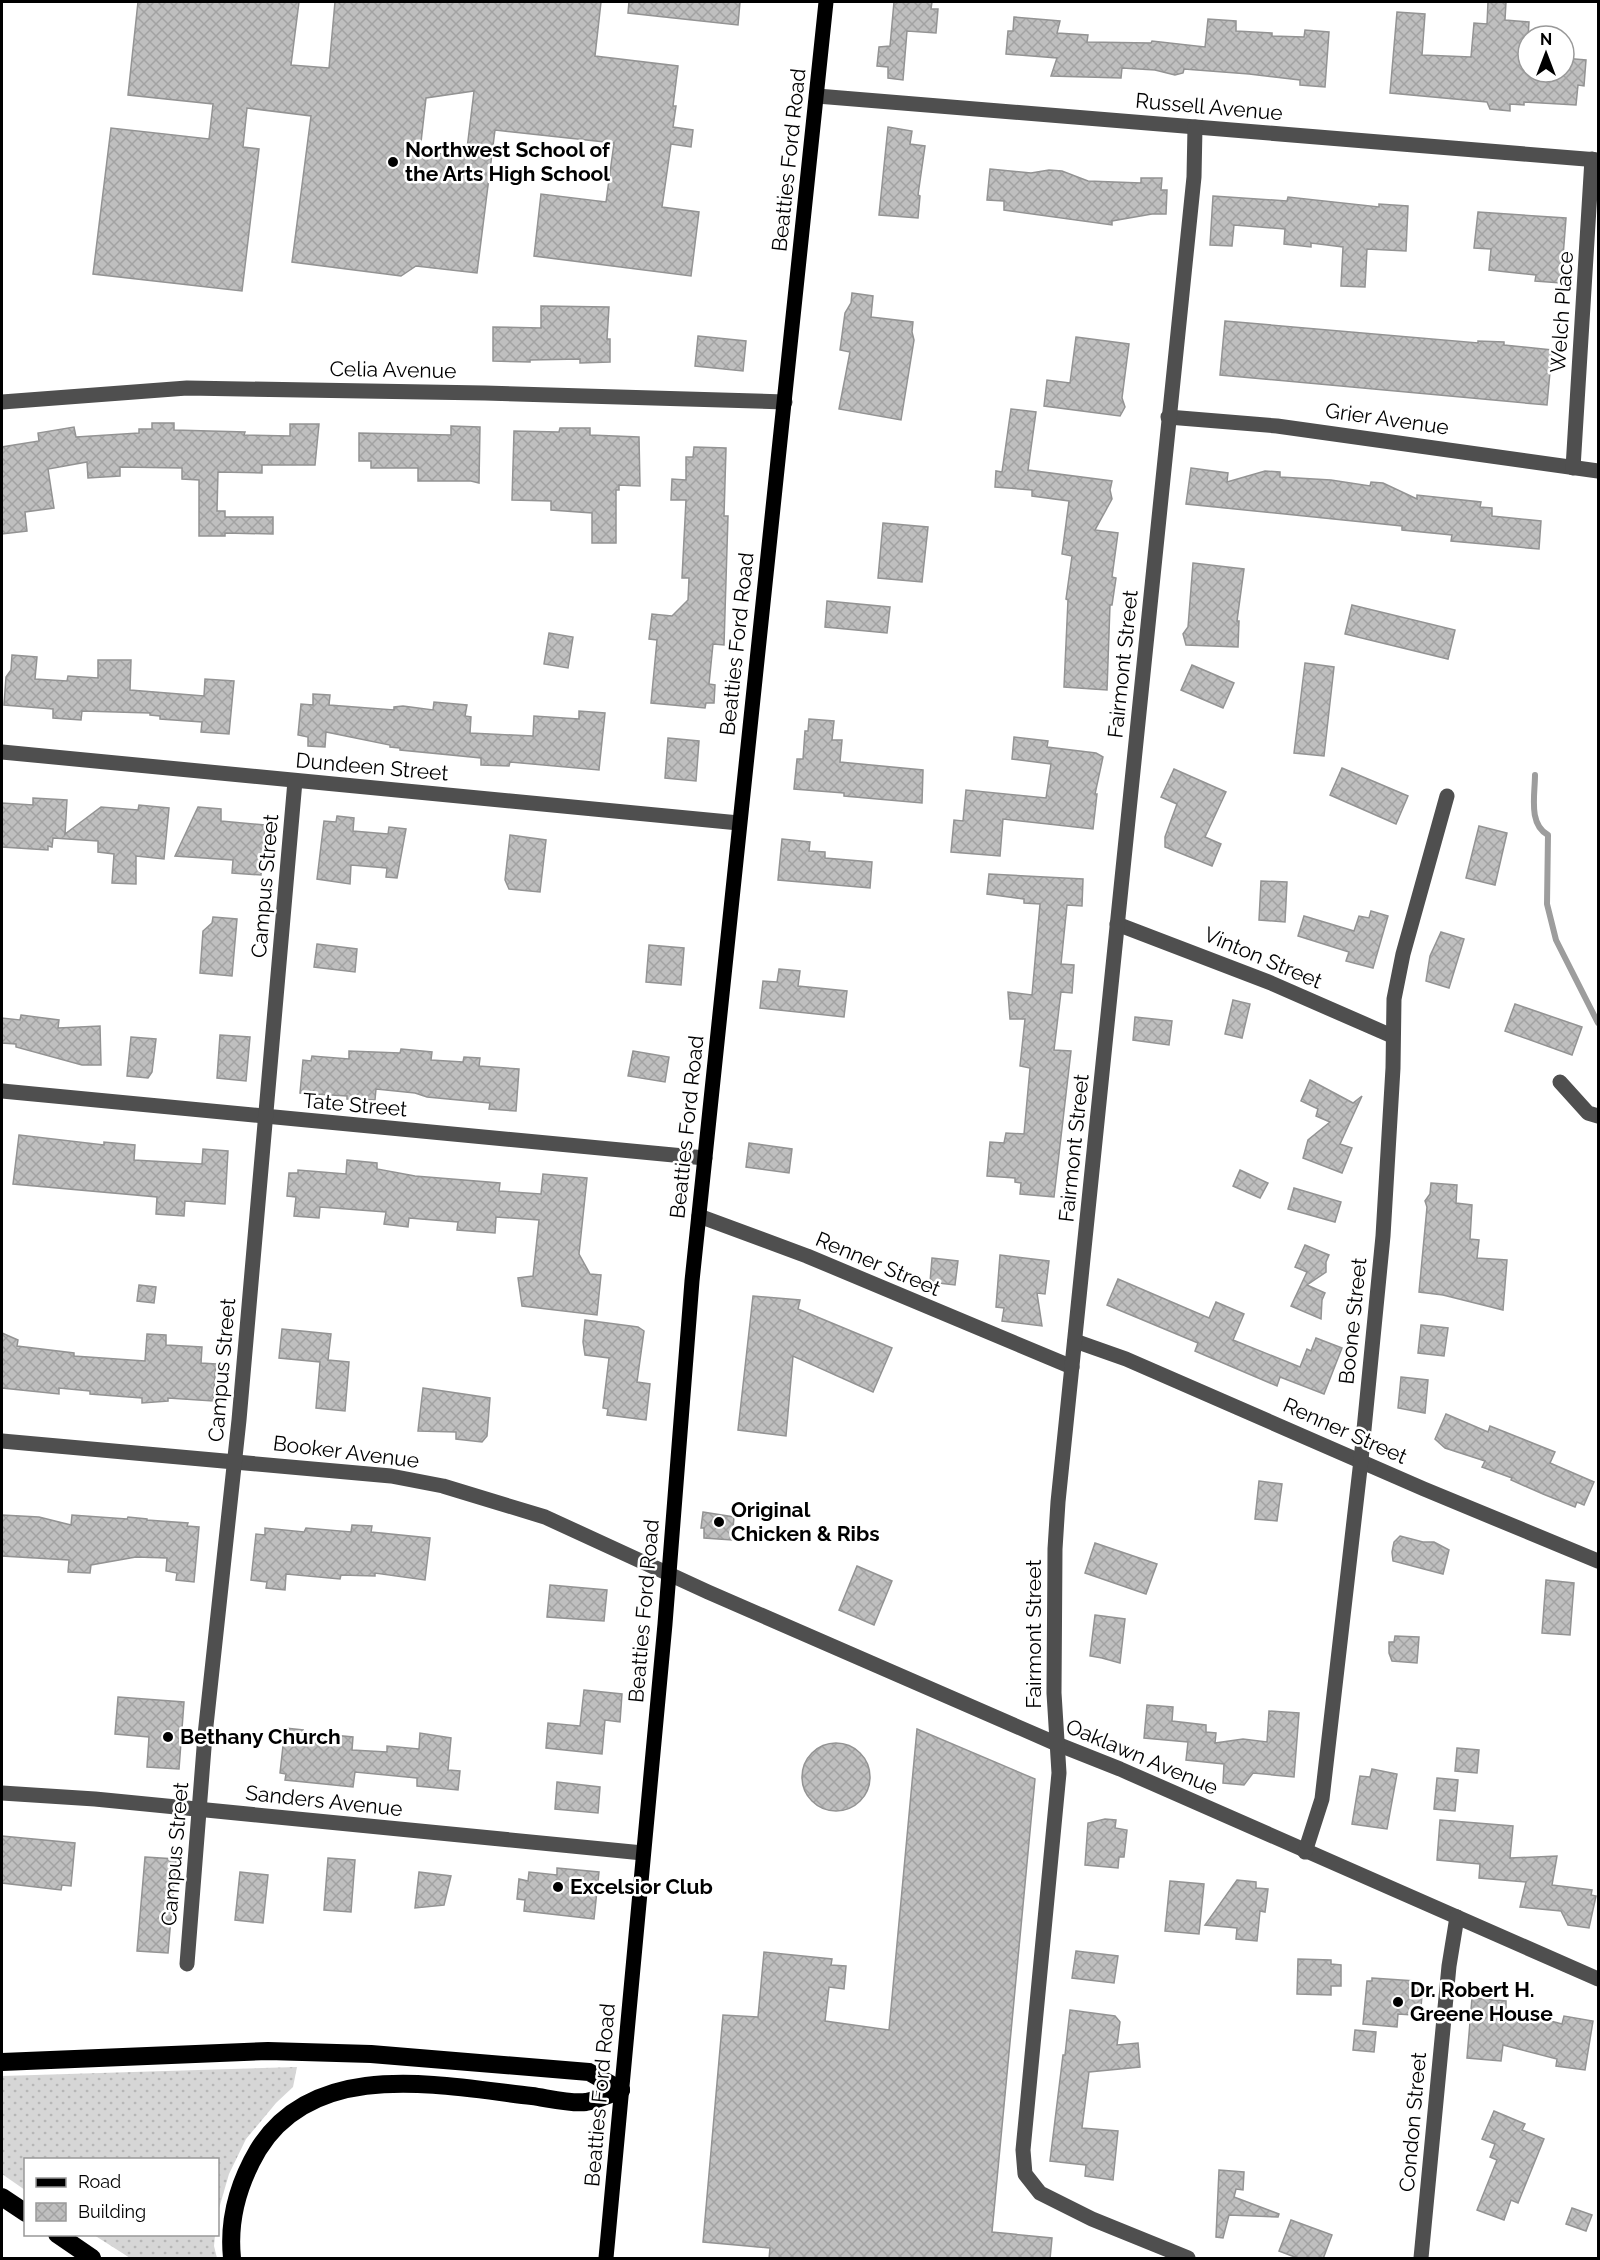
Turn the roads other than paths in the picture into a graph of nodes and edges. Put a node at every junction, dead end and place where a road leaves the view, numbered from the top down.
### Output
1 (826, 2) edge
2 (817, 96) junction
3 (1195, 127) junction
4 (1595, 160) edge
5 (2, 402) edge
6 (785, 402) junction
7 (1168, 417) junction
8 (1573, 468) junction
9 (1599, 471) edge
10 (2, 753) edge
11 (296, 780) junction
12 (1446, 796) dead end
13 (739, 823) junction
14 (1117, 924) junction
15 (1392, 1036) junction
16 (1560, 1082) dead end
17 (2, 1091) edge
18 (1599, 1116) edge
19 (266, 1118) junction
20 (705, 1158) junction
21 (699, 1216) junction
22 (1075, 1341) junction
23 (1072, 1367) junction
24 (2, 1441) edge
25 (1360, 1460) junction
26 (234, 1461) junction
27 (1599, 1561) edge
28 (669, 1574) junction
29 (1057, 1744) junction
30 (2, 1792) edge
31 (200, 1810) junction
32 (1305, 1852) junction
33 (643, 1853) junction
34 (1457, 1917) junction
35 (187, 1964) dead end
36 (1598, 1977) edge
37 (2, 2062) edge
38 (621, 2090) junction
39 (2, 2196) edge
40 (24, 2212) edge
41 (58, 2236) edge
42 (92, 2259) edge
43 (232, 2259) edge
44 (606, 2259) edge
45 (1188, 2259) edge
46 (1421, 2259) edge

1 - 2 main road, Beatties Ford Road
2 - 3 street, Russell Avenue
2 - 6 main road, Beatties Ford Road
3 - 4 street, Russell Avenue
3 - 7 street, Fairmont Street
4 - 8 street, Welch Place
5 - 6 street, Celia Avenue
6 - 13 main road, Beatties Ford Road
7 - 8 street, Grier Avenue
7 - 14 street, Fairmont Street
8 - 9 street, Grier Avenue
10 - 11 street, Dundeen Street
11 - 13 street, Dundeen Street
11 - 19 street, Campus Street
12 - 15 street, Boone Street
13 - 20 main road, Beatties Ford Road
14 - 15 street, Vinton Street
14 - 22 street, Fairmont Street
15 - 25 street, Boone Street
16 - 18 street
17 - 19 street, Tate Street
19 - 20 street, Tate Street
19 - 26 street, Campus Street
20 - 21 main road, Beatties Ford Road
21 - 23 street, Renner Street
21 - 28 main road, Beatties Ford Road
22 - 23 street, Fairmont Street
22 - 25 street, Renner Street
23 - 29 street, Fairmont Street
24 - 26 street, Booker Avenue
25 - 27 street, Renner Street
25 - 32 street, Boone Street
26 - 28 street, Booker Avenue
26 - 31 street, Campus Street
28 - 29 street, Oaklawn Avenue
28 - 33 main road, Beatties Ford Road
29 - 32 street, Oaklawn Avenue
29 - 45 street, Fairmont Street
30 - 31 street, Sanders Avenue
31 - 33 street, Sanders Avenue
31 - 35 street, Campus Street
32 - 34 street, Oaklawn Avenue
33 - 38 main road, Beatties Ford Road
34 - 36 street, Oaklawn Avenue
34 - 46 street, Condon Street
37 - 38 highway
38 - 43 highway
38 - 44 main road, Beatties Ford Road
39 - 40 highway
41 - 42 highway

